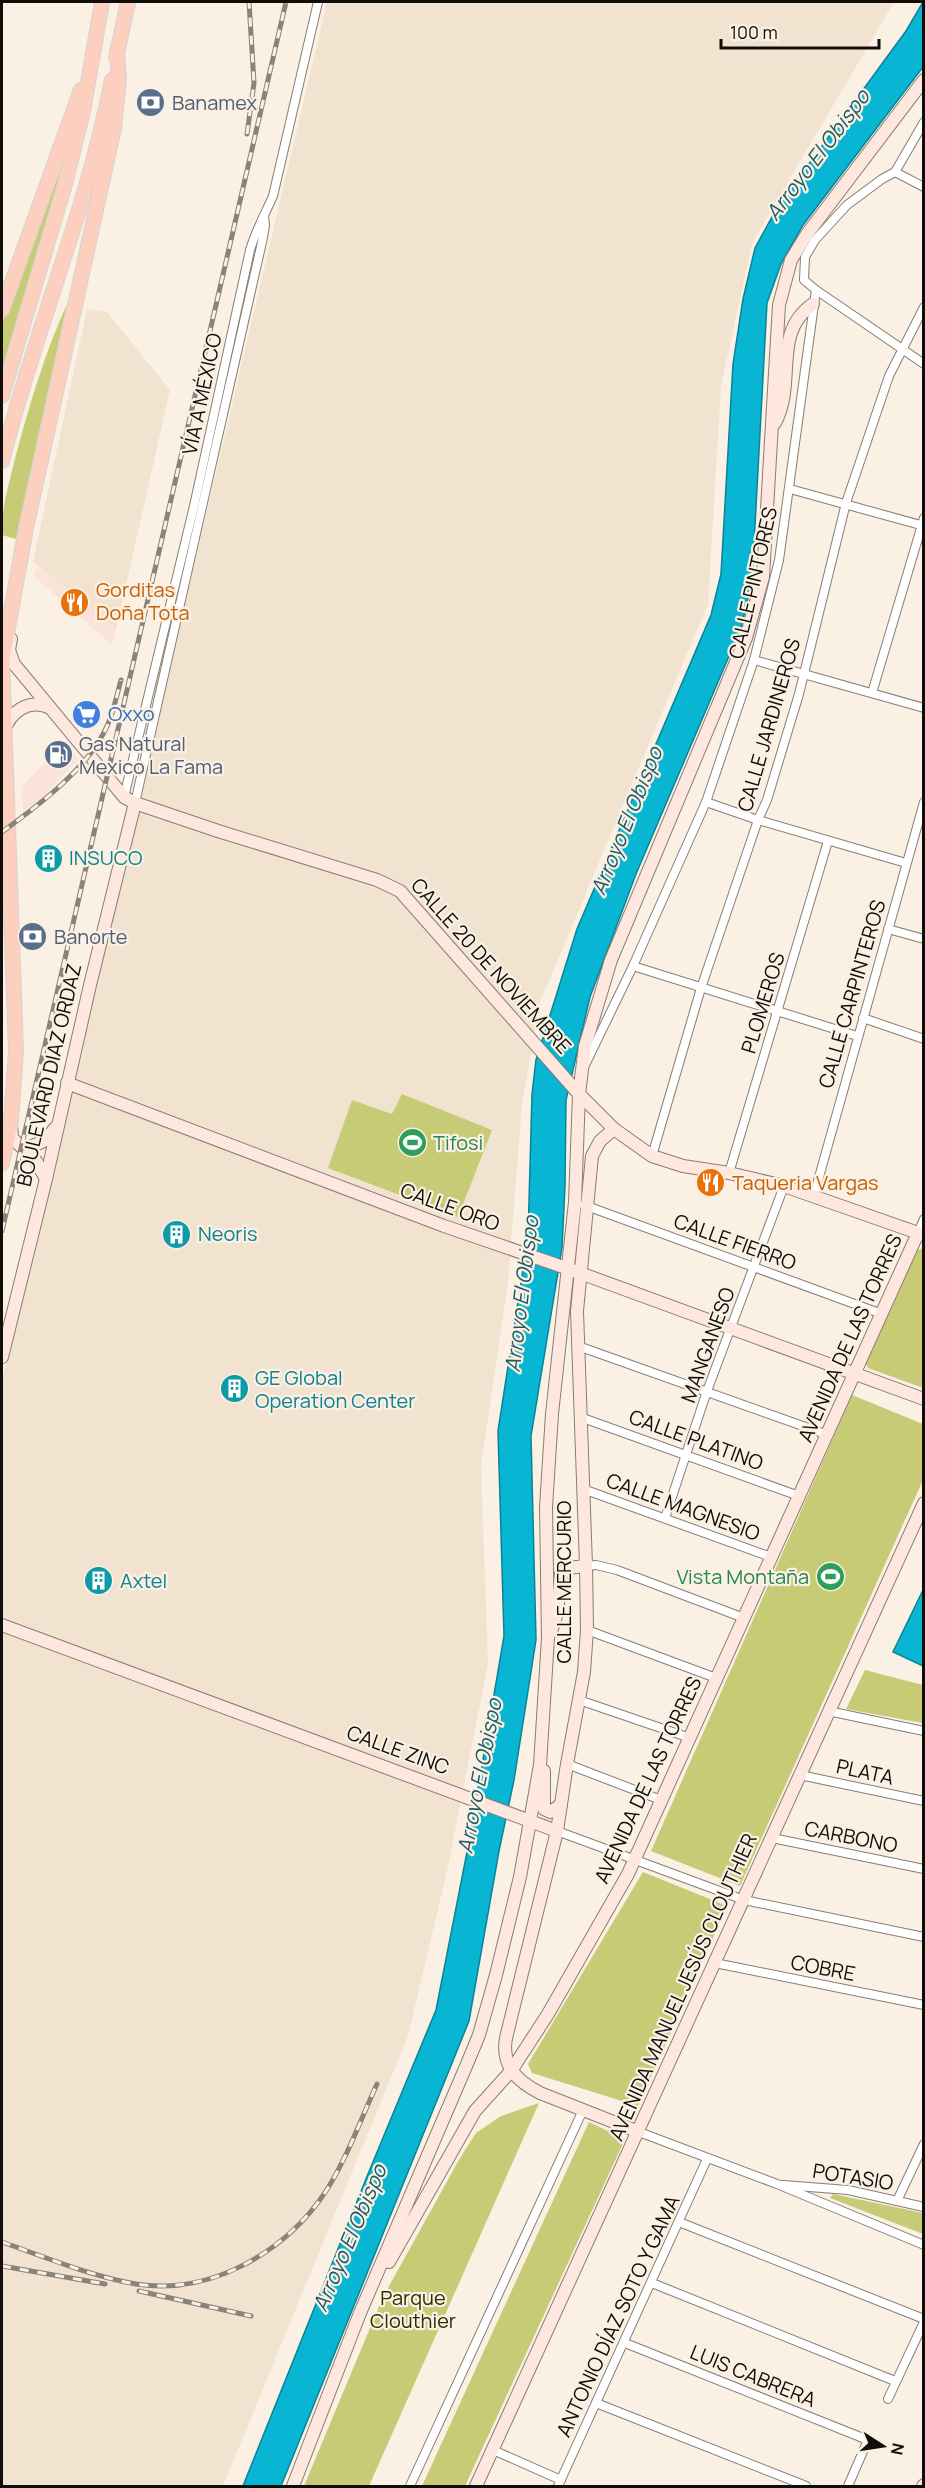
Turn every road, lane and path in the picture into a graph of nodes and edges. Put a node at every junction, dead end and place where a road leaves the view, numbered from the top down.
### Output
1 (102, 2) edge
2 (128, 2) edge
3 (318, 2) edge
4 (117, 51) junction
5 (89, 69) junction
6 (924, 80) edge
7 (924, 122) edge
8 (895, 172) junction
9 (924, 187) edge
10 (816, 290) junction
11 (813, 304) junction
12 (924, 307) edge
13 (2, 310) edge
14 (903, 348) junction
15 (924, 364) edge
16 (2, 396) edge
17 (772, 427) junction
18 (2, 461) edge
19 (790, 489) junction
20 (846, 503) junction
21 (28, 520) junction
22 (923, 523) edge
23 (16, 585) junction
24 (2, 595) edge
25 (754, 660) junction
26 (2, 661) edge
27 (803, 673) junction
28 (872, 693) junction
29 (47, 706) junction
30 (924, 708) edge
31 (3, 732) junction
32 (130, 800) junction
33 (706, 802) junction
34 (924, 802) edge
35 (758, 820) junction
36 (828, 841) junction
37 (906, 863) junction
38 (2, 872) edge
39 (8, 896) edge
40 (888, 929) junction
41 (924, 939) edge
42 (633, 966) junction
43 (701, 988) junction
44 (778, 1010) junction
45 (863, 1018) junction
46 (857, 1036) junction
47 (924, 1039) edge
48 (581, 1073) junction
49 (67, 1083) junction
50 (579, 1094) junction
51 (60, 1120) junction
52 (11, 1121) junction
53 (614, 1129) junction
54 (26, 1149) junction
55 (652, 1156) junction
56 (2, 1163) edge
57 (729, 1173) junction
58 (46, 1179) junction
59 (784, 1186) junction
60 (814, 1196) junction
61 (575, 1202) junction
62 (589, 1207) junction
63 (924, 1219) edge
64 (921, 1234) edge
65 (565, 1267) junction
66 (754, 1267) junction
67 (581, 1274) junction
68 (564, 1310) junction
69 (577, 1311) junction
70 (882, 1314) junction
71 (731, 1329) junction
72 (578, 1346) junction
73 (2, 1357) edge
74 (855, 1372) junction
75 (707, 1391) junction
76 (924, 1399) edge
77 (580, 1417) junction
78 (828, 1435) junction
79 (687, 1454) junction
80 (583, 1489) junction
81 (799, 1496) junction
82 (924, 1503) edge
83 (665, 1518) junction
84 (919, 1526) edge
85 (771, 1557) junction
86 (586, 1566) junction
87 (744, 1618) junction
88 (2, 1625) edge
89 (587, 1630) junction
90 (548, 1638) junction
91 (716, 1678) junction
92 (579, 1700) junction
93 (828, 1711) junction
94 (924, 1731) edge
95 (690, 1738) junction
96 (567, 1764) junction
97 (540, 1765) junction
98 (800, 1775) junction
99 (662, 1800) junction
100 (924, 1801) edge
101 (561, 1805) junction
102 (531, 1820) junction
103 (557, 1831) junction
104 (772, 1838) junction
105 (634, 1861) junction
106 (924, 1869) edge
107 (744, 1900) junction
108 (924, 1937) edge
109 (715, 1963) junction
110 (924, 2005) edge
111 (512, 2071) junction
112 (583, 2110) junction
113 (639, 2132) junction
114 (924, 2145) edge
115 (707, 2160) junction
116 (777, 2184) junction
117 (897, 2201) junction
118 (924, 2207) edge
119 (679, 2222) junction
120 (924, 2245) edge
121 (652, 2283) junction
122 (360, 2313) junction
123 (924, 2321) edge
124 (625, 2343) junction
125 (896, 2380) junction
126 (888, 2399) dead end
127 (596, 2403) junction
128 (493, 2450) junction
129 (559, 2483) edge
130 (293, 2487) edge
131 (410, 2487) edge
132 (476, 2487) edge
133 (806, 2487) edge
134 (848, 2487) edge

1 - 5 main road
2 - 4 main road
3 - 32 street
4 - 18 main road
4 - 21 main road
5 - 13 main road
5 - 16 main road
6 - 17 street
7 - 8 street
8 - 9 street
8 - 10 street
10 - 11 street, CALLE PINTORES
10 - 14 street
11 - 17 street
11 - 19 street, CALLE PINTORES
12 - 14 street, CALLE JARDINEROS
14 - 15 street
14 - 20 street, CALLE JARDINEROS
17 - 48 street
19 - 20 street
19 - 25 street, CALLE PINTORES
20 - 22 street
20 - 27 street, CALLE JARDINEROS
21 - 23 main road
21 - 29 street
22 - 28 street
23 - 24 main road
23 - 26 main road
25 - 27 street
25 - 33 street, CALLE PINTORES
26 - 29 street
26 - 31 main road
27 - 28 street
27 - 35 street, CALLE JARDINEROS
28 - 30 street
29 - 31 street
29 - 32 street
31 - 39 main road
32 - 49 street, BOULEVARD DIAZ ORDAZ
32 - 50 street, CALLE 20 DE NOVIEMBRE
33 - 35 street
33 - 42 street, CALLE PINTORES
34 - 37 street, CALLE CARPINTEROS
35 - 36 street
35 - 43 street, CALLE JARDINEROS
36 - 37 street
36 - 44 street, PLOMEROS
37 - 40 street, CALLE CARPINTEROS
38 - 39 main road
39 - 52 main road
40 - 41 street
40 - 45 street, CALLE CARPINTEROS
42 - 43 street
42 - 48 street, CALLE PINTORES
43 - 44 street
43 - 55 street, CALLE JARDINEROS
44 - 46 street
44 - 57 street, PLOMEROS
45 - 46 street, CALLE CARPINTEROS
45 - 47 street
46 - 60 street, CALLE CARPINTEROS
48 - 50 street
49 - 51 street, BOULEVARD DIAZ ORDAZ
49 - 65 street, CALLE ORO
50 - 53 street, CALLE 20 DE NOVIEMBRE
50 - 61 street
51 - 54 street
51 - 58 street, BOULEVARD DIAZ ORDAZ
52 - 54 street
52 - 56 main road
53 - 55 street, CALLE 20 DE NOVIEMBRE
53 - 62 street, CALLE MERCURIO
54 - 58 street
55 - 57 street, CALLE 20 DE NOVIEMBRE
57 - 59 street, CALLE 20 DE NOVIEMBRE
58 - 73 street, BOULEVARD DIAZ ORDAZ
59 - 60 street, CALLE 20 DE NOVIEMBRE
59 - 66 street, MANGANESO
60 - 64 street, CALLE 20 DE NOVIEMBRE
61 - 62 street, CALLE FIERRO
61 - 65 street
62 - 66 street, CALLE FIERRO
62 - 67 street, CALLE MERCURIO
63 - 64 street
64 - 70 street, AVENIDA DE LAS TORRES
65 - 67 street, CALLE ORO
65 - 68 street
66 - 70 street, CALLE FIERRO
66 - 71 street, MANGANESO
67 - 69 street, CALLE MERCURIO
67 - 71 street, CALLE ORO
68 - 69 street
68 - 90 street
69 - 72 street, CALLE MERCURIO
70 - 74 street, AVENIDA DE LAS TORRES
71 - 74 street, CALLE ORO
71 - 75 street, MANGANESO
72 - 75 street
72 - 77 street, CALLE MERCURIO
74 - 76 street, CALLE ORO
74 - 78 street, AVENIDA DE LAS TORRES
75 - 78 street
75 - 79 street, MANGANESO
77 - 79 street, CALLE PLATINO
77 - 80 street, CALLE MERCURIO
78 - 81 street, AVENIDA DE LAS TORRES
79 - 81 street, CALLE PLATINO
79 - 83 street, MANGANESO
80 - 83 street, CALLE MAGNESIO
80 - 86 street, CALLE MERCURIO
81 - 85 street, AVENIDA DE LAS TORRES
82 - 84 street, AVENIDA MANUEL JESÚS CLOUTHIER
83 - 85 street, CALLE MAGNESIO
84 - 93 street, AVENIDA MANUEL JESÚS CLOUTHIER
85 - 87 street, AVENIDA DE LAS TORRES
86 - 87 street
86 - 89 street, CALLE MERCURIO
86 - 90 street
87 - 91 street, AVENIDA DE LAS TORRES
88 - 102 street, CALLE ZINC
89 - 91 street
89 - 92 street, CALLE MERCURIO
90 - 97 street
91 - 95 street, AVENIDA DE LAS TORRES
92 - 95 street
92 - 96 street, CALLE MERCURIO
93 - 94 street
93 - 98 street, AVENIDA MANUEL JESÚS CLOUTHIER
95 - 99 street, AVENIDA DE LAS TORRES
96 - 99 street
96 - 101 street, CALLE MERCURIO
97 - 101 street
97 - 102 street
98 - 100 street, PLATA
98 - 104 street, AVENIDA MANUEL JESÚS CLOUTHIER
99 - 105 street, AVENIDA DE LAS TORRES
101 - 103 street, CALLE MERCURIO
102 - 103 street, CALLE ZINC
102 - 122 street
103 - 105 street, CALLE ZINC
103 - 111 street, CALLE MERCURIO
104 - 106 street, CARBONO
104 - 107 street, AVENIDA MANUEL JESÚS CLOUTHIER
105 - 107 street, CALLE ZINC
105 - 111 street, AVENIDA DE LAS TORRES
107 - 108 street, CALLE ZINC
107 - 109 street, AVENIDA MANUEL JESÚS CLOUTHIER
109 - 110 street, COBRE
109 - 113 street, AVENIDA MANUEL JESÚS CLOUTHIER
111 - 112 street
111 - 122 street, AVENIDA DE LAS TORRES
112 - 113 street
112 - 131 street
113 - 115 street
113 - 128 street, AVENIDA MANUEL JESÚS CLOUTHIER
114 - 117 street
115 - 116 street
115 - 119 street, ANTONIO DÍAZ SOTO Y GAMA
116 - 117 street, POTASIO
116 - 120 street
117 - 118 street, POTASIO
119 - 121 street, ANTONIO DÍAZ SOTO Y GAMA
119 - 123 street
121 - 124 street, ANTONIO DÍAZ SOTO Y GAMA
121 - 125 street
122 - 130 street
123 - 125 street
124 - 127 street, ANTONIO DÍAZ SOTO Y GAMA
124 - 134 street, LUIS CABRERA
125 - 126 street
127 - 129 street, ANTONIO DÍAZ SOTO Y GAMA
127 - 133 street
128 - 129 street
128 - 132 street, AVENIDA MANUEL JESÚS CLOUTHIER

